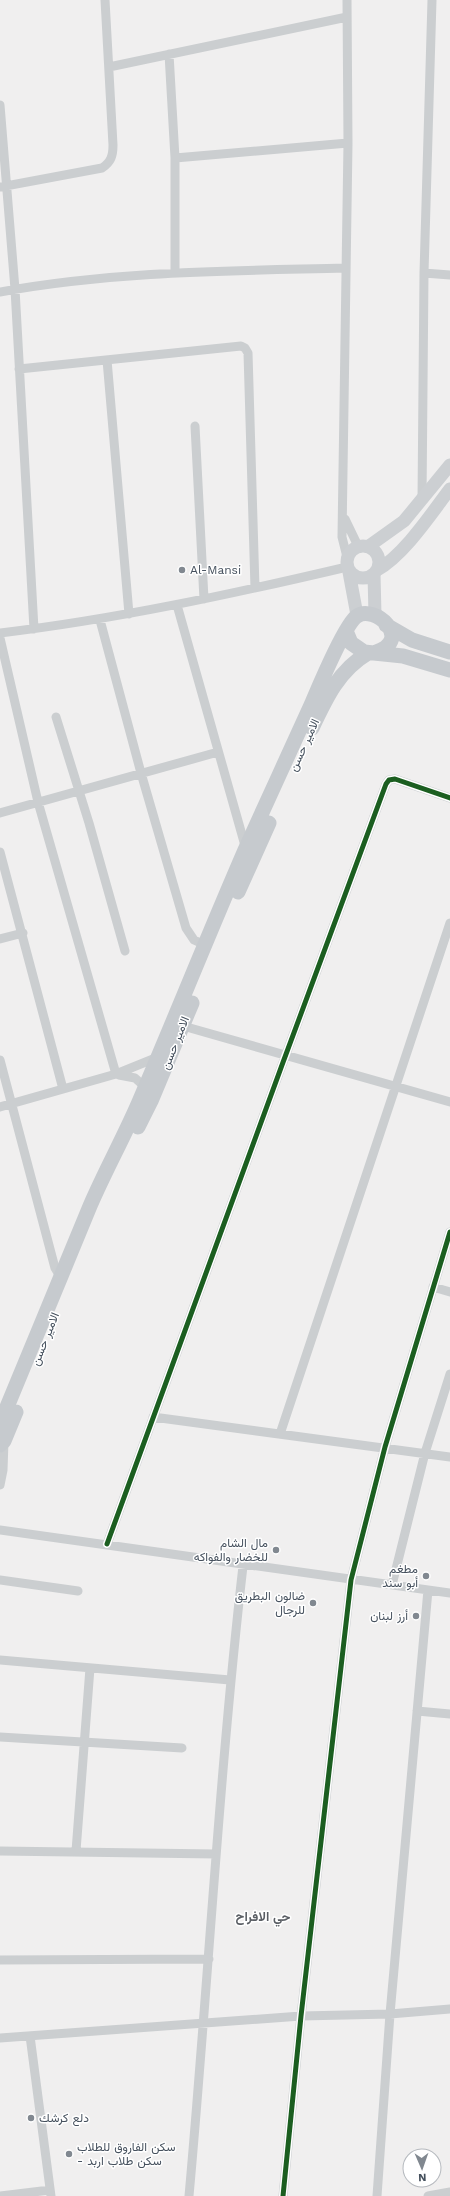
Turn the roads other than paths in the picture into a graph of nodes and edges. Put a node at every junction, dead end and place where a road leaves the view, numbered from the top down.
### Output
1 (105, 0) edge
2 (347, 0) edge
3 (432, 0) edge
4 (346, 17) junction
5 (169, 54) junction
6 (109, 66) junction
7 (0, 105) edge
8 (348, 143) junction
9 (176, 158) junction
10 (4, 186) edge
11 (345, 268) junction
12 (175, 272) junction
13 (424, 273) junction
14 (450, 275) edge
15 (15, 289) junction
16 (0, 292) edge
17 (107, 360) junction
18 (19, 369) junction
19 (195, 426) dead end
20 (450, 465) edge
21 (450, 489) edge
22 (422, 500) junction
23 (344, 518) junction
24 (363, 546) junction
25 (348, 565) junction
26 (375, 572) junction
27 (255, 588) junction
28 (204, 599) junction
29 (177, 604) junction
30 (129, 614) junction
31 (358, 616) junction
32 (100, 620) junction
33 (382, 621) junction
34 (34, 629) junction
35 (346, 631) junction
36 (0, 633) edge
37 (0, 638) edge
38 (372, 652) junction
39 (450, 652) edge
40 (450, 670) edge
41 (56, 717) dead end
42 (218, 752) junction
43 (141, 773) junction
44 (78, 790) junction
45 (450, 798) edge
46 (38, 802) junction
47 (0, 813) edge
48 (246, 849) junction
49 (0, 852) edge
50 (450, 923) edge
51 (23, 933) junction
52 (0, 939) edge
53 (209, 947) junction
54 (125, 951) dead end
55 (183, 1026) junction
56 (285, 1053) junction
57 (158, 1057) junction
58 (0, 1060) edge
59 (116, 1074) junction
60 (396, 1086) junction
61 (145, 1087) junction
62 (63, 1089) junction
63 (450, 1102) edge
64 (11, 1104) junction
65 (0, 1107) edge
66 (450, 1232) edge
67 (61, 1278) junction
68 (433, 1287) junction
69 (450, 1292) edge
70 (450, 1374) edge
71 (153, 1417) junction
72 (0, 1424) edge
73 (280, 1434) junction
74 (2, 1443) edge
75 (385, 1447) junction
76 (425, 1453) junction
77 (450, 1457) edge
78 (0, 1485) edge
79 (0, 1530) edge
80 (107, 1544) junction
81 (243, 1566) junction
82 (0, 1580) edge
83 (351, 1580) junction
84 (392, 1585) junction
85 (428, 1590) junction
86 (78, 1592) dead end
87 (450, 1593) edge
88 (0, 1660) edge
89 (90, 1668) junction
90 (230, 1680) junction
91 (417, 1711) junction
92 (450, 1714) edge
93 (0, 1737) edge
94 (84, 1743) junction
95 (182, 1748) dead end
96 (0, 1851) edge
97 (76, 1851) junction
98 (216, 1854) junction
99 (209, 1959) junction
100 (0, 1960) edge
101 (450, 2009) edge
102 (390, 2014) junction
103 (301, 2016) junction
104 (204, 2024) junction
105 (30, 2036) junction
106 (0, 2038) edge
107 (450, 2192) edge
108 (50, 2193) edge
109 (0, 2196) edge
110 (189, 2196) edge
111 (283, 2196) edge
112 (377, 2196) edge
113 (428, 2196) edge

1 - 6 street
2 - 4 street
3 - 13 street
4 - 5 street
4 - 8 street
5 - 6 street
5 - 9 street
6 - 10 street
7 - 10 street
8 - 9 street
8 - 11 street
9 - 12 street
10 - 15 street
11 - 12 street
11 - 23 street
12 - 15 street
13 - 14 street
13 - 22 street
15 - 16 street
15 - 18 street
17 - 18 street
17 - 27 street
17 - 30 street
18 - 34 street
19 - 28 street
20 - 22 main road
21 - 26 main road
22 - 24 main road
23 - 24 street
23 - 25 street
24 - 25 main road
24 - 26 main road
25 - 26 main road
25 - 27 street
25 - 31 main road
26 - 33 main road
27 - 28 street
28 - 29 street
29 - 30 street
29 - 42 street
30 - 32 street
31 - 33 main road
31 - 35 main road
32 - 34 street
32 - 43 street
33 - 38 main road, الامير حسن
33 - 39 main road
34 - 36 street
35 - 38 main road
35 - 48 main road, الامير حسن
37 - 46 street
38 - 40 main road
38 - 53 main road, الامير حسن
41 - 44 street
42 - 43 street
42 - 48 street
43 - 44 street
43 - 53 street
44 - 46 street
44 - 54 street
45 - 56 street
46 - 47 street
46 - 59 street
48 - 53 main road, الامير حسن
49 - 51 street
50 - 60 street
51 - 52 street
51 - 62 street
53 - 55 main road, الامير حسن
53 - 57 main road, الامير حسن
55 - 56 street
55 - 74 main road, الامير حسن
56 - 60 street
56 - 71 street
57 - 59 street
57 - 61 main road, الامير حسن
58 - 64 street
59 - 61 street
59 - 62 street
60 - 63 street
60 - 73 street
61 - 67 main road, الامير حسن
62 - 64 street
64 - 65 street
64 - 67 street
66 - 68 street
67 - 72 main road, الامير حسن
68 - 69 street
68 - 75 street
70 - 76 street
71 - 73 street
71 - 80 street
73 - 75 street
74 - 78 street
75 - 76 street
75 - 83 street
76 - 77 street
76 - 84 street
79 - 80 street
80 - 81 street
81 - 83 street
81 - 90 street
82 - 86 street
83 - 84 street
83 - 103 street
84 - 85 street
85 - 87 street
85 - 91 street
88 - 89 street
89 - 90 street
89 - 94 street
90 - 98 street
91 - 92 street
91 - 102 street
93 - 94 street
94 - 95 street
94 - 97 street
96 - 97 street
97 - 98 street
98 - 99 street
99 - 100 street
99 - 104 street
101 - 102 street
102 - 103 street
102 - 112 street
103 - 104 street
103 - 111 street
104 - 105 street
104 - 110 street
105 - 106 street
105 - 108 street
107 - 113 street
108 - 109 street

